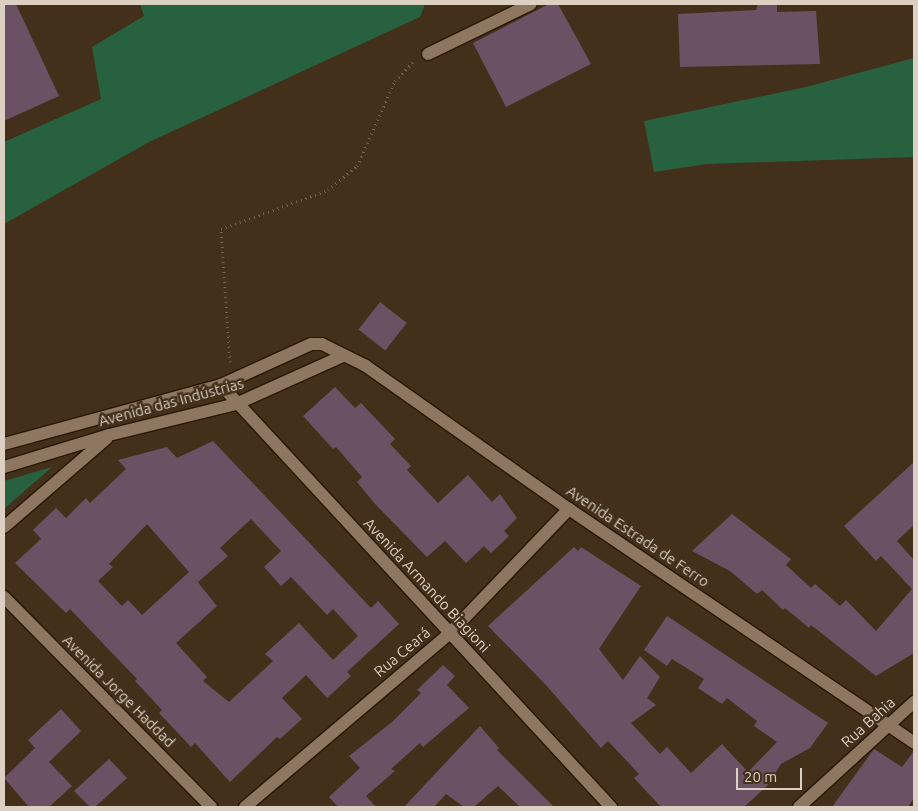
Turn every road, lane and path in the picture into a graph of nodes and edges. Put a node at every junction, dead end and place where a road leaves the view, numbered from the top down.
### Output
1 (531, 4) edge
2 (428, 54) joint
3 (343, 356) junction
4 (226, 382) junction
5 (236, 404) junction
6 (110, 435) junction
7 (4, 444) edge
8 (4, 467) edge
9 (569, 509) junction
10 (4, 527) edge
11 (4, 597) edge
12 (450, 633) junction
13 (914, 702) edge
14 (887, 726) junction
15 (914, 743) edge
16 (210, 807) edge
17 (245, 807) edge
18 (611, 807) edge
19 (799, 807) edge

1 - 2 street
2 - 4 path
3 - 4 street, Avenida das Indústrias
3 - 5 street, Avenida das Indústrias
3 - 9 street, Avenida Estrada de Ferro
4 - 5 street, Avenida Armando Biagioni
4 - 7 street, Avenida das Indústrias
5 - 6 street, Avenida das Indústrias
5 - 12 street, Avenida Armando Biagioni
6 - 8 street, Avenida das Indústrias
6 - 10 street
9 - 12 street, Rua Ceará
9 - 14 street, Avenida Estrada de Ferro
11 - 16 street, Avenida Jorge Haddad
12 - 17 street, Rua Ceará
12 - 18 street, Avenida Armando Biagioni
13 - 14 street, Rua Bahia
14 - 15 street, Avenida Estrada de Ferro
14 - 19 street, Rua Bahia

